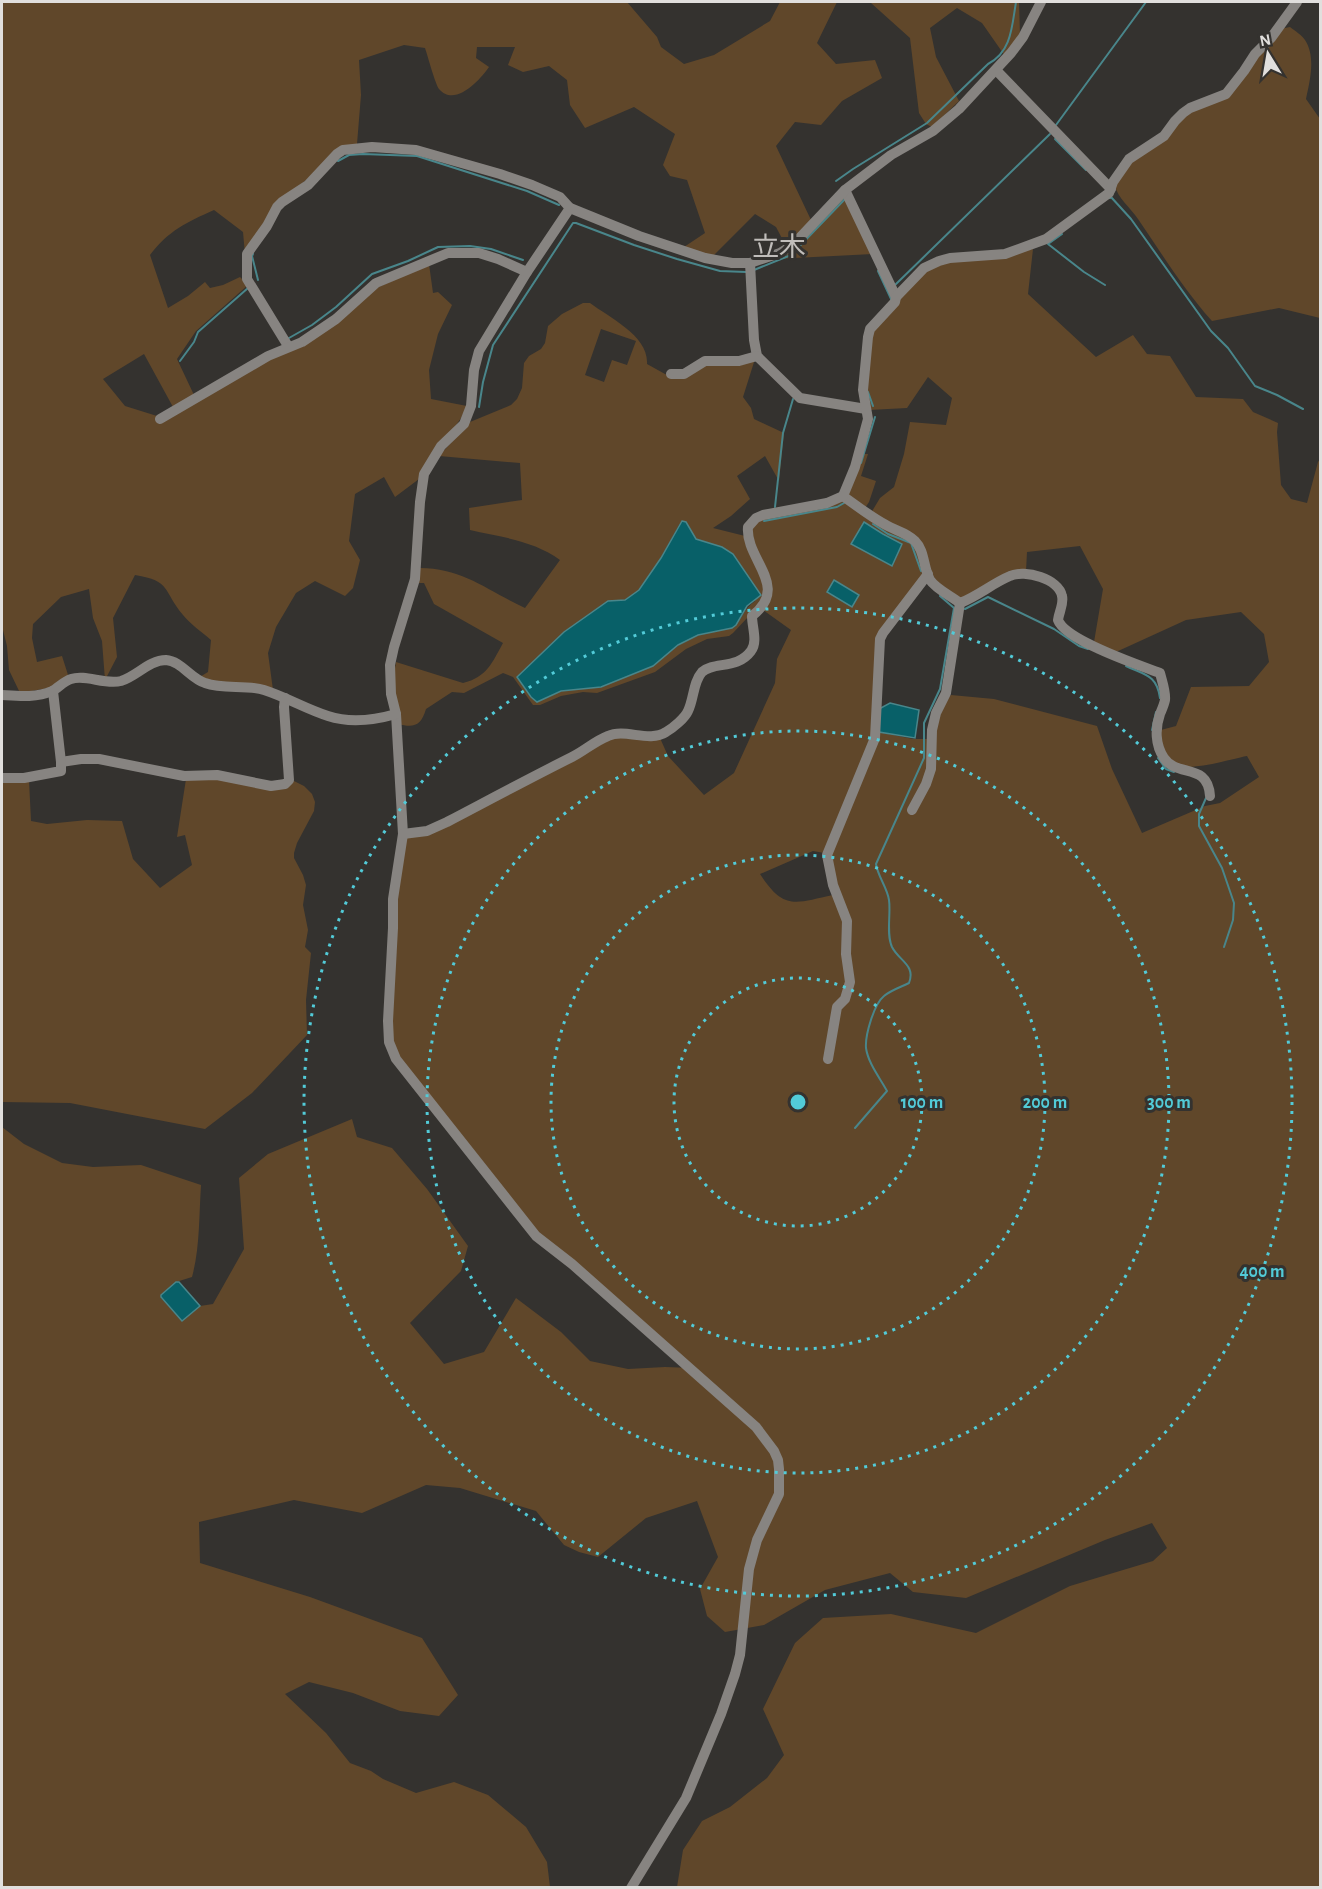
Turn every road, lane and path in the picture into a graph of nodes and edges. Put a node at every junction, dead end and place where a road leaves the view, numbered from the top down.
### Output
1 (1041, 2) edge
2 (1297, 2) edge
3 (996, 70) junction
4 (1111, 189) junction
5 (845, 190) junction
6 (570, 208) junction
7 (750, 263) junction
8 (527, 272) junction
9 (894, 301) junction
10 (288, 346) junction
11 (757, 356) junction
12 (671, 374) dead end
13 (866, 409) junction
14 (160, 419) dead end
15 (843, 496) junction
16 (928, 574) junction
17 (960, 603) junction
18 (53, 691) junction
19 (2, 695) edge
20 (285, 699) junction
21 (396, 714) junction
22 (61, 762) junction
23 (2, 778) edge
24 (1210, 796) dead end
25 (912, 810) dead end
26 (403, 834) junction
27 (828, 1059) dead end
28 (631, 1887) edge

1 - 3 street
2 - 4 street
3 - 4 street
3 - 5 street
4 - 9 street
5 - 7 street
5 - 9 street
6 - 7 street
6 - 8 street
6 - 10 street
7 - 11 street
8 - 10 street
8 - 21 street
9 - 13 street
10 - 14 street
11 - 12 street
11 - 13 street
13 - 15 street
15 - 16 street
15 - 26 street
16 - 17 street
16 - 27 street
17 - 24 street
17 - 25 street
18 - 19 street
18 - 20 street
18 - 22 street
20 - 21 street
20 - 22 street
21 - 26 street
22 - 23 street
26 - 28 street

